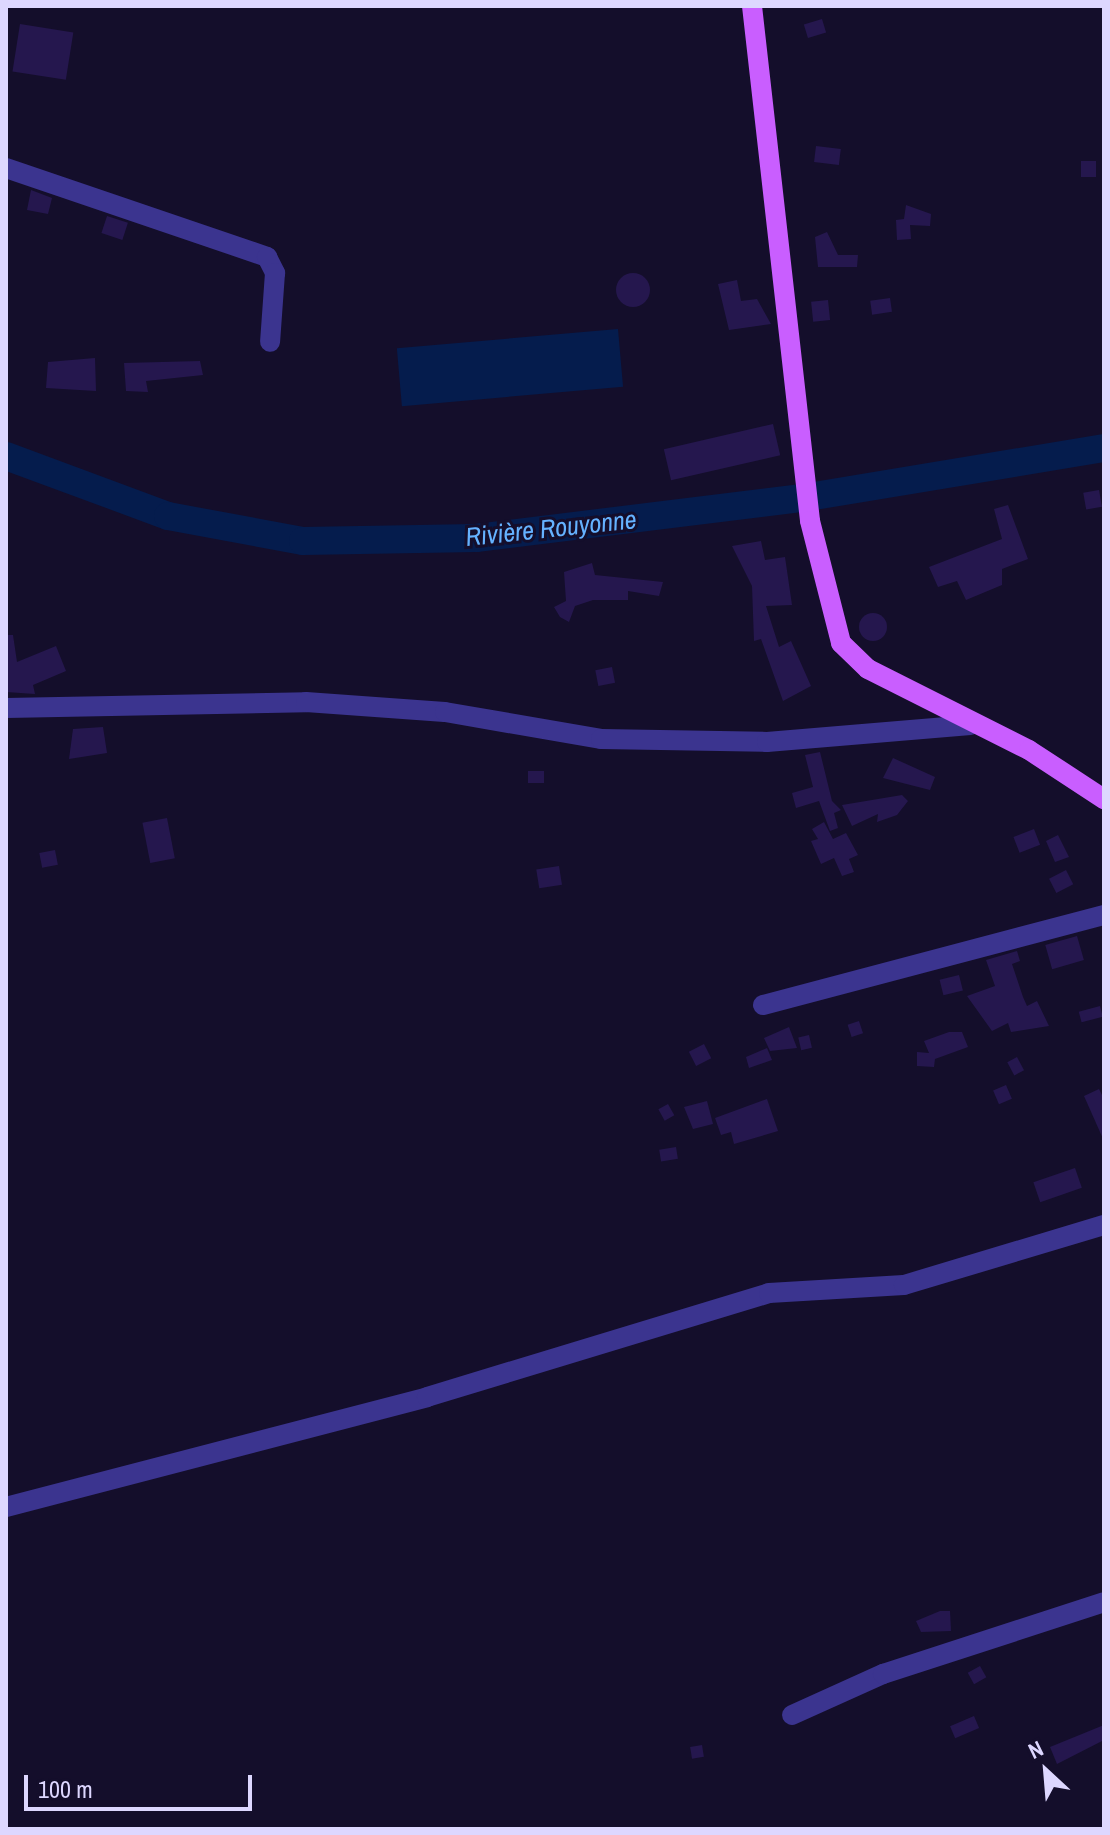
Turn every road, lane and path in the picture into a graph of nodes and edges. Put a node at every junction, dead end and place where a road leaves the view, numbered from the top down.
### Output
1 (752, 6) edge
2 (6, 168) edge
3 (270, 342) dead end
4 (6, 708) edge
5 (970, 725) junction
6 (1104, 799) edge
7 (1104, 915) edge
8 (763, 1005) dead end
9 (1104, 1225) edge
10 (6, 1507) edge
11 (1104, 1602) edge
12 (792, 1715) dead end

1 - 5 main road
2 - 3 street
4 - 5 street
5 - 6 main road
7 - 8 street
9 - 10 street
11 - 12 street

